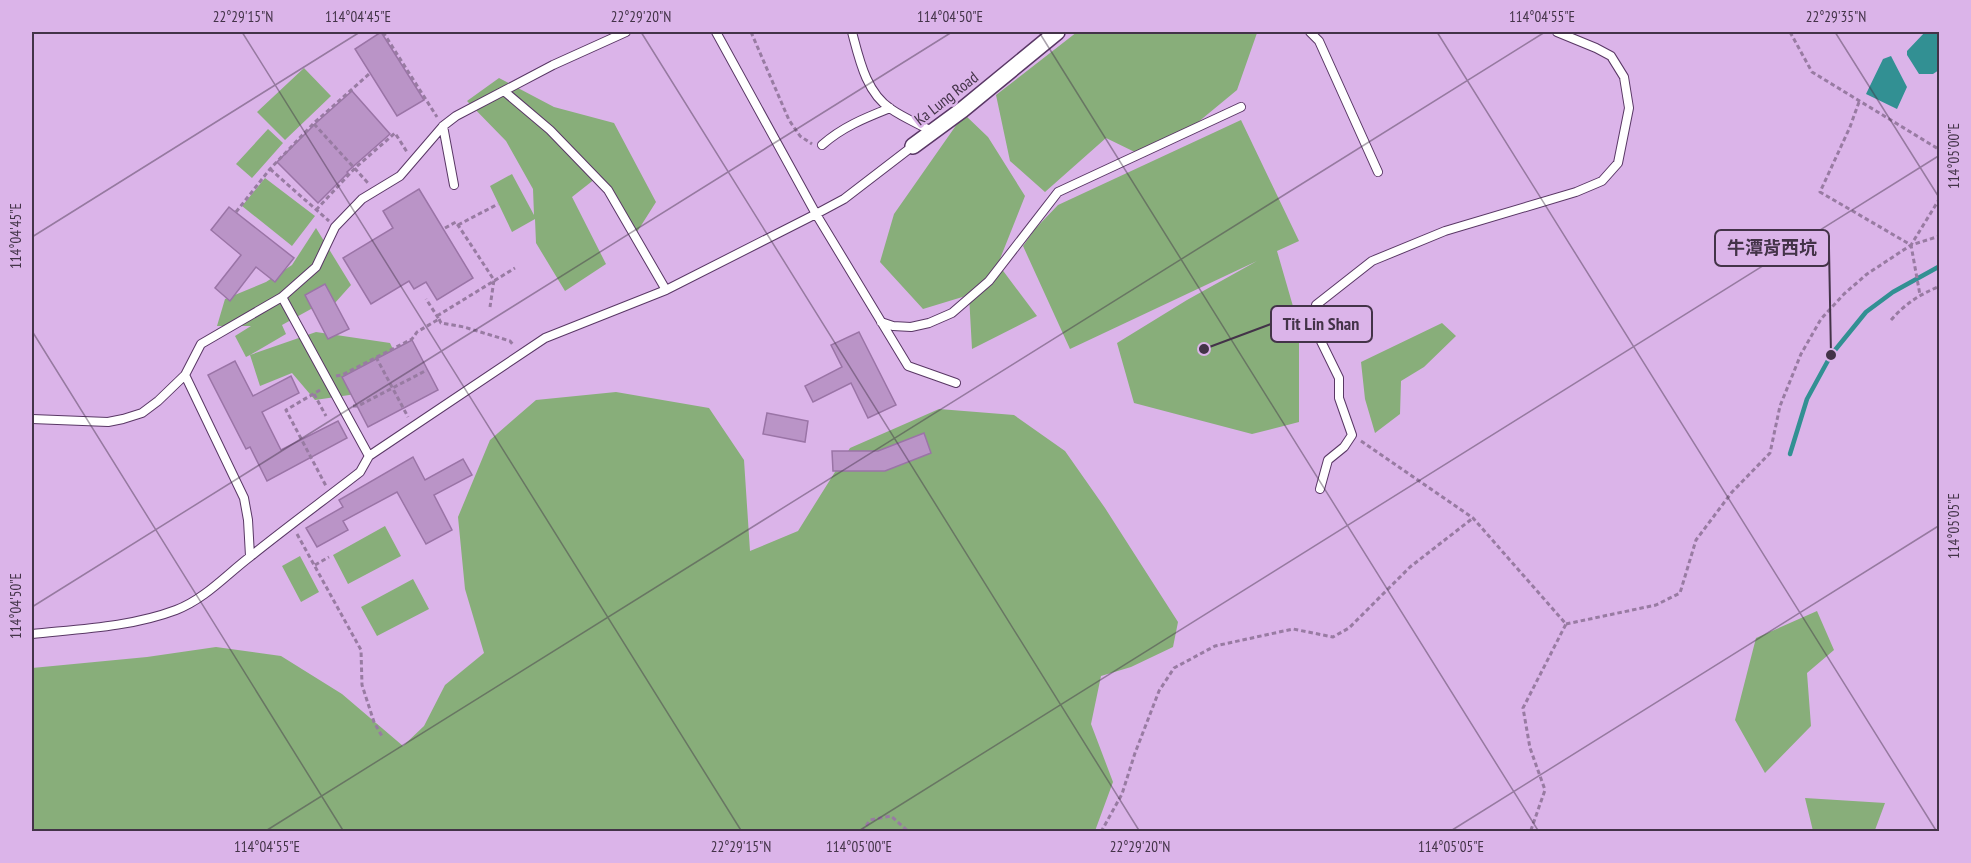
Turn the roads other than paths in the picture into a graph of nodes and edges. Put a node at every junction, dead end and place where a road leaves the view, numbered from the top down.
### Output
1 (626, 32) edge
2 (716, 32) edge
3 (852, 32) edge
4 (1056, 32) edge
5 (1310, 32) edge
6 (1557, 32) edge
7 (504, 91) junction
8 (1241, 107) dead end
9 (890, 108) junction
10 (443, 126) junction
11 (933, 132) junction
12 (822, 145) road end
13 (913, 146) joint
14 (1378, 172) dead end
15 (454, 185) dead end
16 (816, 214) junction
17 (666, 290) junction
18 (282, 297) junction
19 (881, 322) junction
20 (185, 375) junction
21 (956, 382) dead end
22 (32, 419) edge
23 (369, 456) junction
24 (1320, 489) dead end
25 (250, 556) junction
26 (32, 634) edge

1 - 7 lane
2 - 16 lane
3 - 9 lane
4 - 11 street, Ka Lung Road
5 - 14 lane
6 - 24 lane
7 - 10 lane
7 - 17 lane
8 - 19 lane
9 - 11 lane
9 - 12 lane
10 - 15 lane
10 - 18 lane
11 - 13 street, Ka Lung Road
13 - 16 lane, Ka Lung Road
16 - 17 lane, Ka Lung Road
16 - 19 lane
17 - 23 lane, Ka Lung Road
18 - 20 lane
18 - 23 lane
19 - 21 lane
20 - 22 lane
20 - 25 lane
23 - 25 lane, Ka Lung Road
25 - 26 lane, Ka Lung Road

